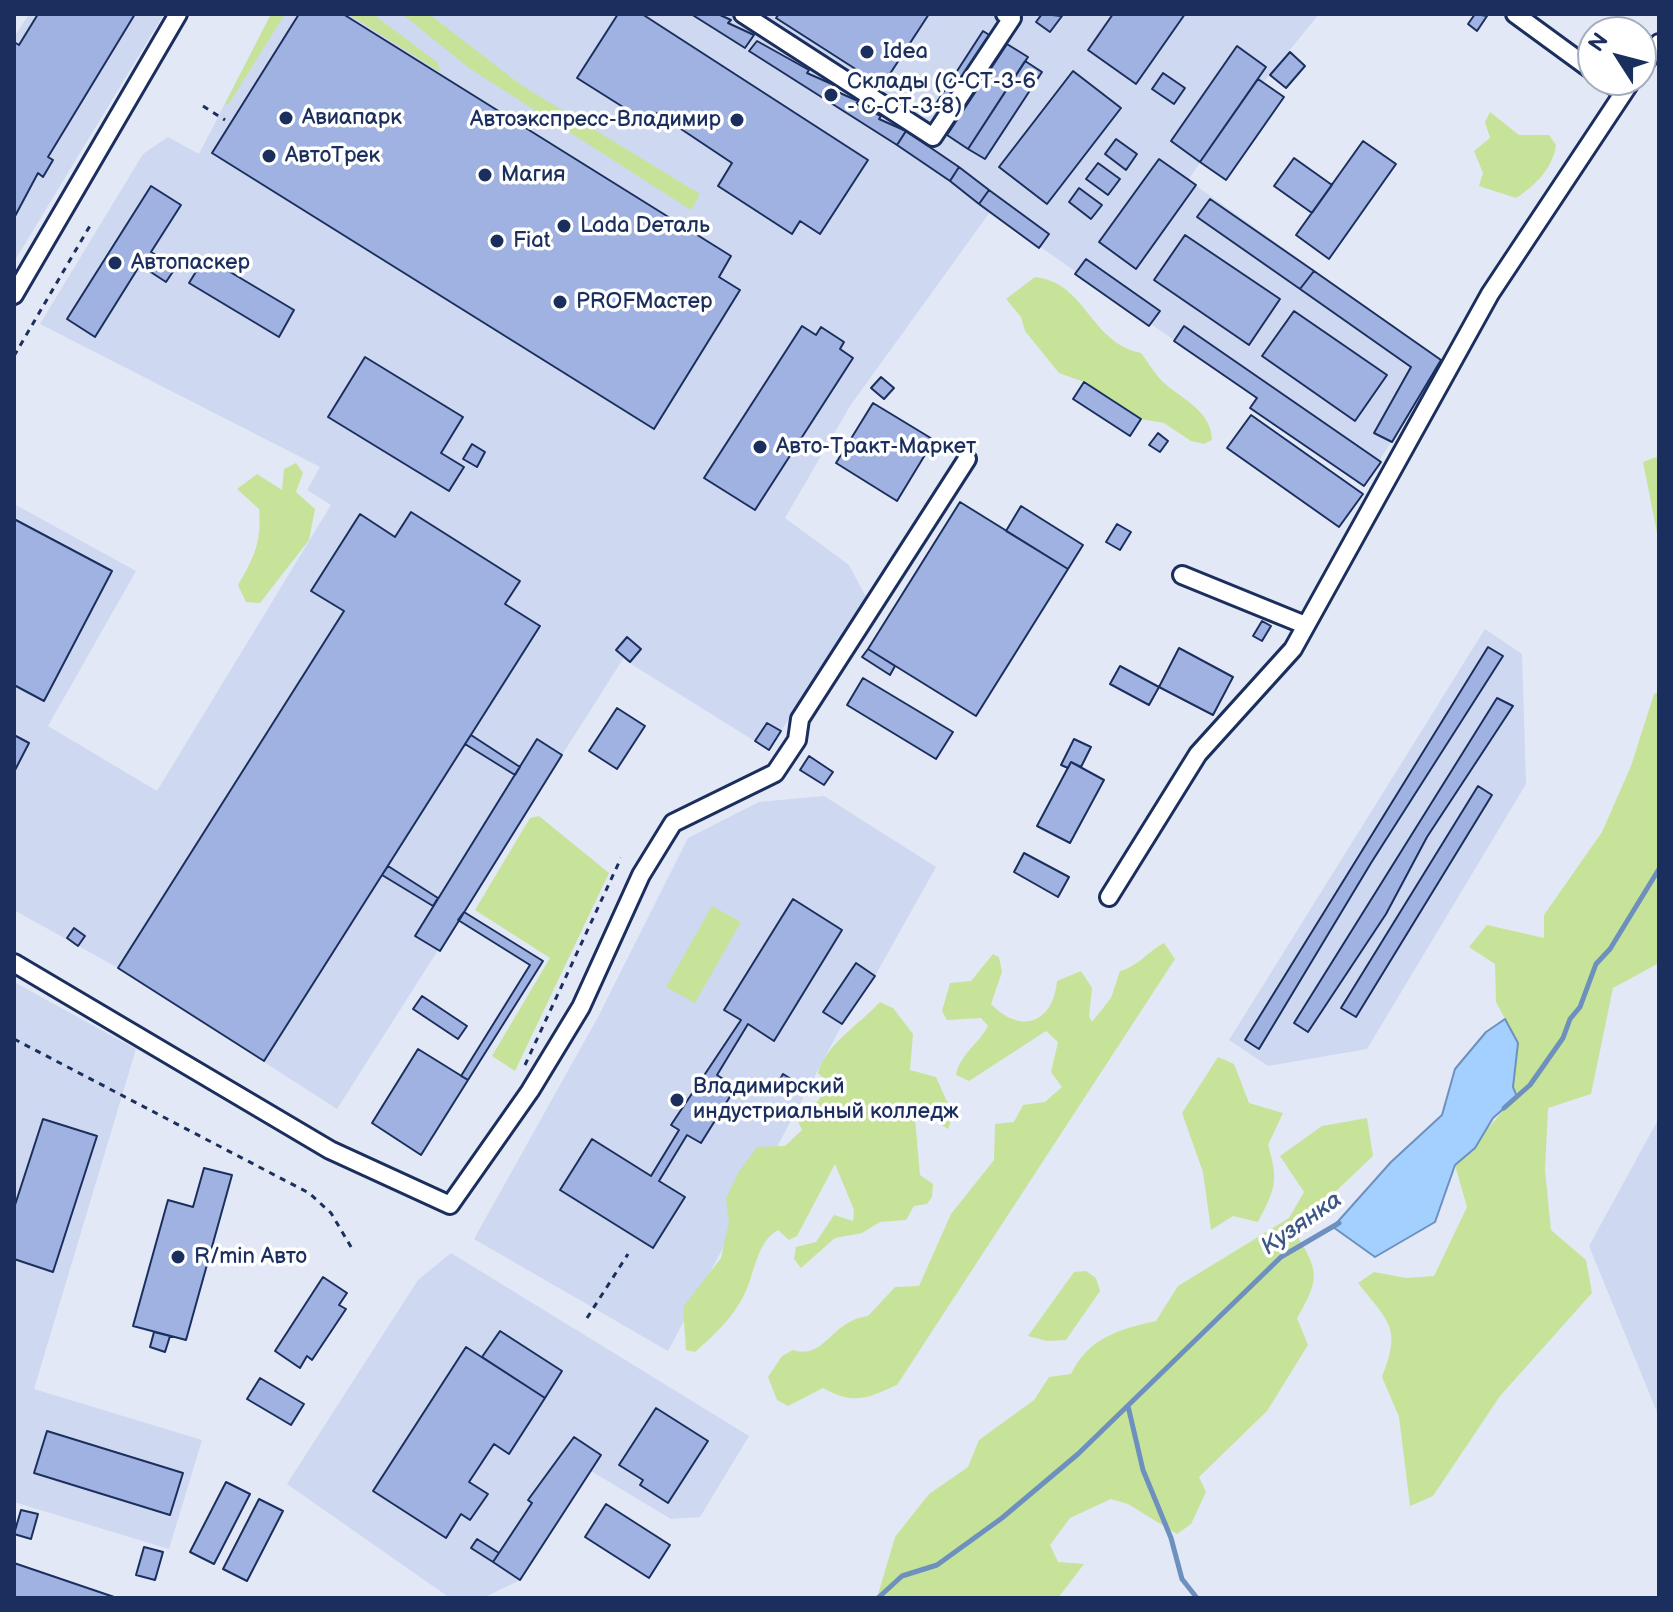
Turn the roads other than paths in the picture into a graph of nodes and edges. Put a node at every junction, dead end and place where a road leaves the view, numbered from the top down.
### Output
1 (178, 14) edge
2 (743, 14) edge
3 (1005, 14) edge
4 (1515, 14) edge
5 (1577, 59) edge
6 (1620, 96) edge
7 (14, 295) edge
8 (967, 459) dead end
9 (1182, 575) dead end
10 (1305, 625) junction
11 (1109, 897) dead end
12 (14, 963) edge

1 - 7 street
2 - 3 street
4 - 5 street
6 - 10 street
8 - 12 street
9 - 10 street
10 - 11 street

